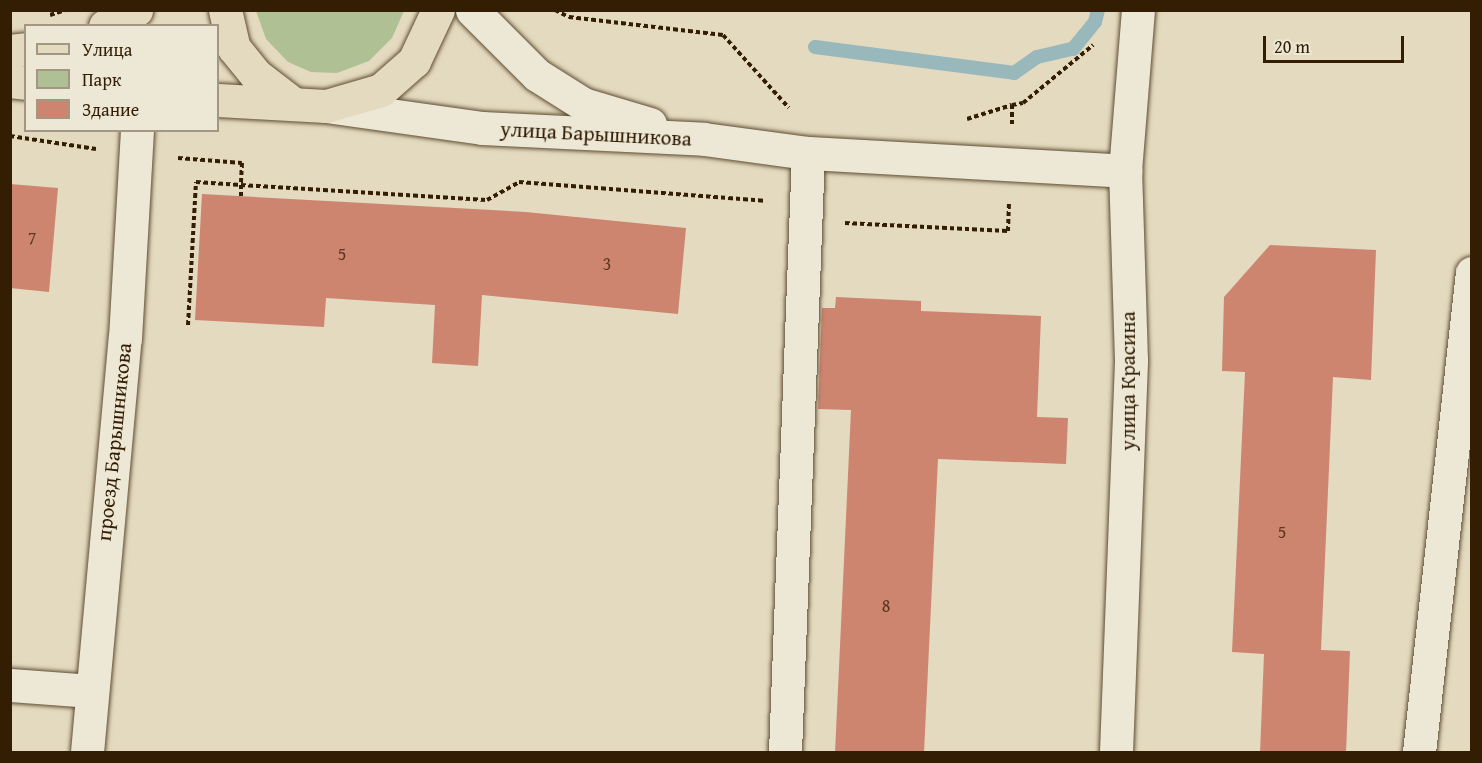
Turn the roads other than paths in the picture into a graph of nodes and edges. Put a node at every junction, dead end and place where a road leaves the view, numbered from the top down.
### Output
1 (136, 10) edge
2 (225, 10) edge
3 (438, 10) edge
4 (472, 10) edge
5 (1138, 10) edge
6 (109, 24) edge
7 (219, 100) edge
8 (291, 102) junction
9 (326, 106) junction
10 (704, 139) junction
11 (136, 143) edge
12 (808, 153) junction
13 (1125, 171) junction
14 (1472, 273) edge
15 (10, 685) edge
16 (92, 691) junction
17 (87, 753) edge
18 (785, 753) edge
19 (1116, 753) edge
20 (1419, 753) edge

1 - 6 main road
2 - 8 main road
3 - 9 main road, улица Барышникова
4 - 10 street, улица Барышникова
5 - 13 street, улица Красина
7 - 8 main road, улица Барышникова
8 - 9 main road, улица Барышникова
9 - 10 street, улица Барышникова
10 - 12 street
11 - 16 street, проезд Барышникова
12 - 13 street
12 - 18 street
13 - 19 street, улица Красина
14 - 20 street
15 - 16 street
16 - 17 street, проезд Барышникова

